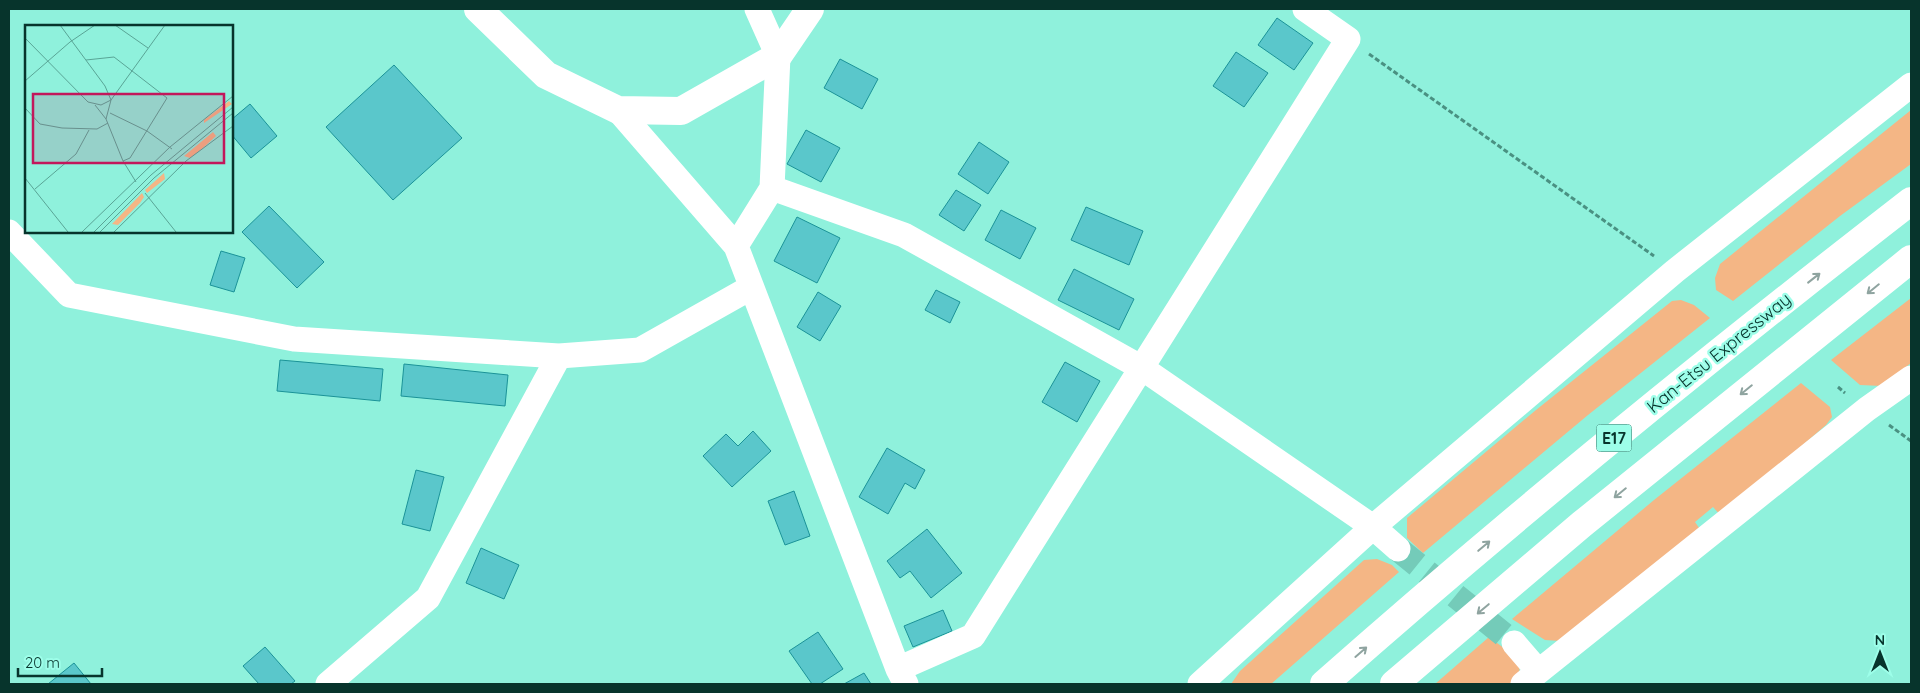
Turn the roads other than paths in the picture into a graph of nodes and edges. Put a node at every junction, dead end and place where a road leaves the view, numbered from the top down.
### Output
1 (478, 9) edge
2 (757, 9) edge
3 (810, 9) edge
4 (1305, 9) edge
5 (778, 56) junction
6 (1911, 85) edge
7 (618, 110) junction
8 (772, 188) junction
9 (1911, 201) edge
10 (9, 232) edge
11 (736, 246) junction
12 (1911, 258) edge
13 (750, 288) junction
14 (559, 356) junction
15 (1142, 368) junction
16 (1911, 378) edge
17 (1373, 527) junction
18 (1398, 549) tunnel mouth
19 (1514, 643) tunnel mouth
20 (902, 677) edge
21 (1531, 678) edge
22 (328, 684) edge
23 (1200, 684) edge
24 (1324, 684) edge
25 (1394, 684) edge

1 - 7 main road
2 - 5 street
3 - 5 main road
4 - 15 street
5 - 7 main road
5 - 8 street
6 - 17 street
7 - 11 street
8 - 11 street
8 - 15 street
24 -> 9 main road, Kan-Etsu Expressway / E17
10 - 14 street
11 - 13 street
12 -> 25 main road, E17
13 - 14 street
13 - 20 street
14 - 22 street
15 - 17 street
15 - 20 street
16 - 21 street
17 - 18 street
17 - 23 street
19 - 21 street

